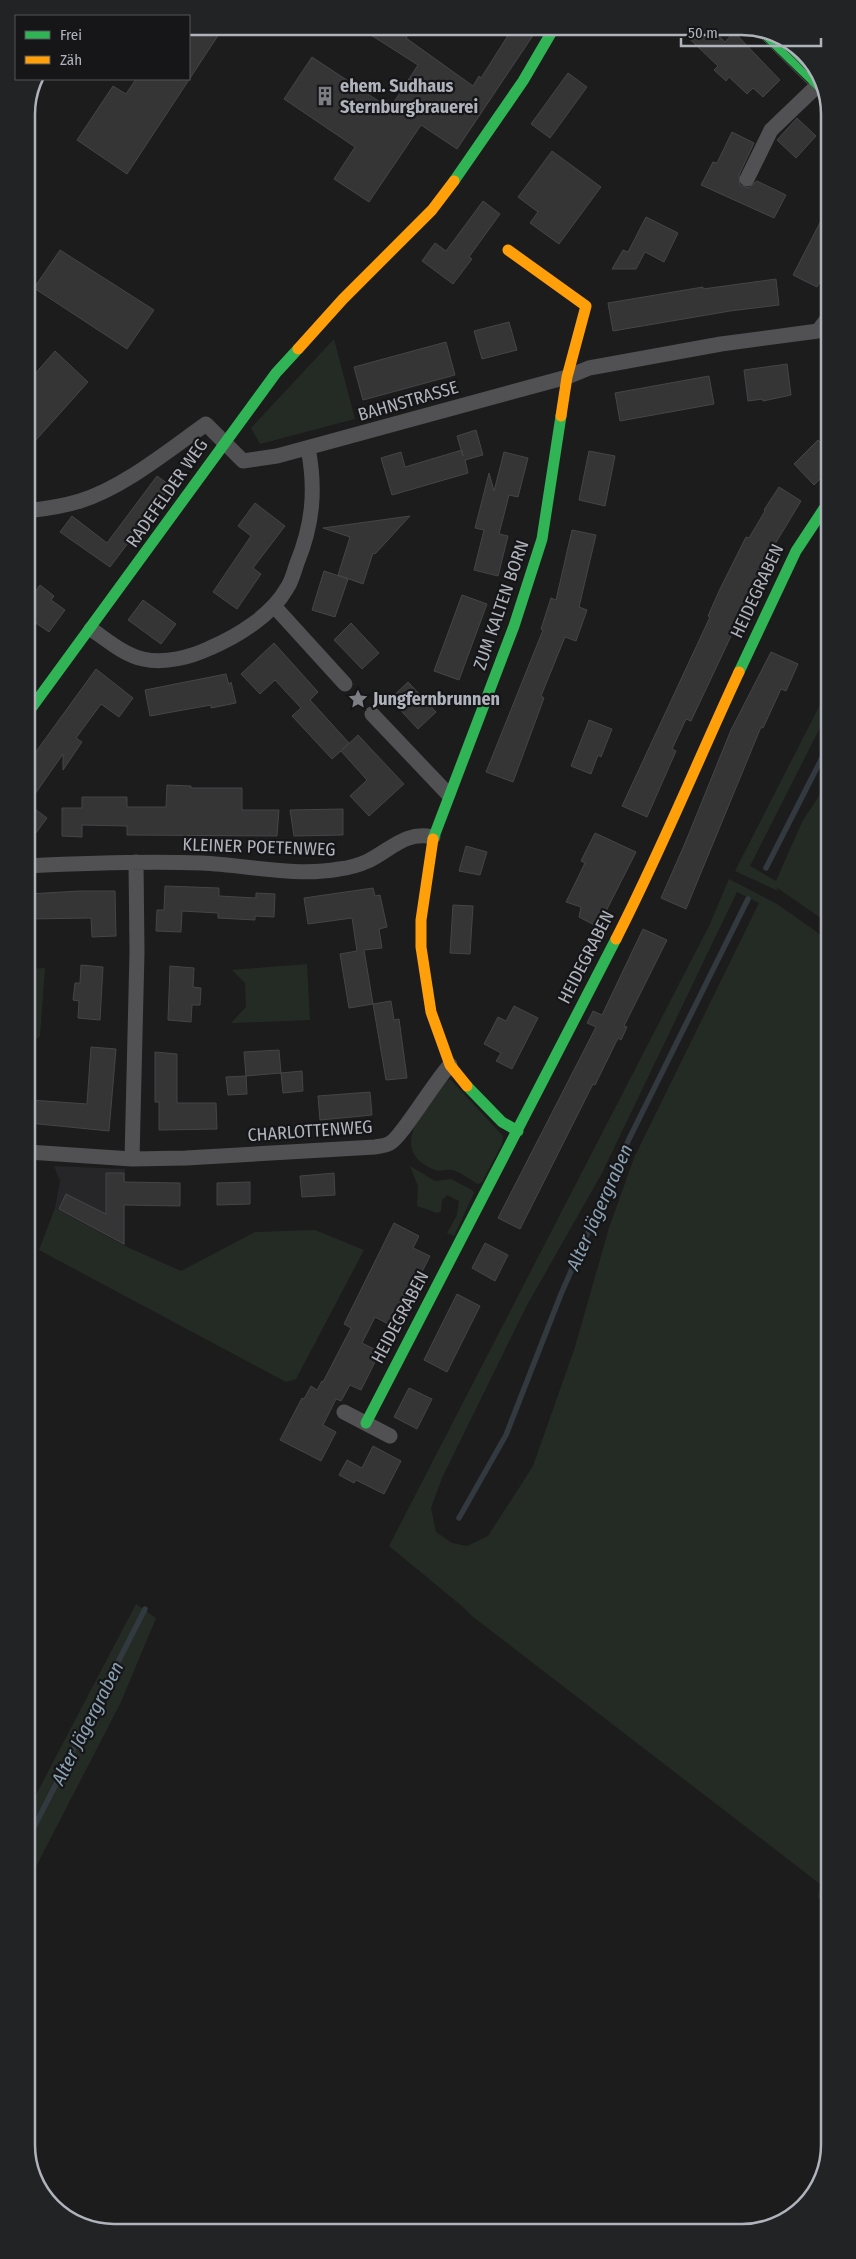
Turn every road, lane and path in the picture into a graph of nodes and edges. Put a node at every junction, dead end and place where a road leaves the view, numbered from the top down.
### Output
1 (550, 35) edge
2 (774, 42) edge
3 (814, 81) edge
4 (818, 92) edge
5 (747, 179) dead end
6 (508, 250) dead end
7 (821, 331) edge
8 (567, 377) junction
9 (224, 443) junction
10 (308, 448) junction
11 (35, 510) edge
12 (821, 513) edge
13 (274, 606) junction
14 (91, 629) junction
15 (345, 684) dead end
16 (35, 703) edge
17 (372, 714) dead end
18 (448, 794) junction
19 (433, 837) junction
20 (136, 862) junction
21 (35, 866) edge
22 (450, 1065) junction
23 (518, 1132) junction
24 (35, 1152) edge
25 (132, 1159) junction
26 (344, 1412) dead end
27 (366, 1423) junction
28 (390, 1436) dead end

1 - 9 street, RADEFELDER WEG
2 - 3 street
4 - 5 street
6 - 8 street, ZUM KALTEN BORN
7 - 8 street, BAHNSTRASSE
8 - 10 street, BAHNSTRASSE
8 - 18 street, ZUM KALTEN BORN
9 - 10 street, BAHNSTRASSE
9 - 11 street, BAHNSTRASSE
9 - 14 street, RADEFELDER WEG
10 - 13 street
12 - 23 street, HEIDEGRABEN
13 - 14 street
13 - 15 street
14 - 16 street, RADEFELDER WEG
17 - 18 street
18 - 19 street, ZUM KALTEN BORN
19 - 20 street, KLEINER POETENWEG
19 - 22 street, ZUM KALTEN BORN
20 - 21 street, KLEINER POETENWEG
20 - 25 street
22 - 23 street, ZUM KALTEN BORN
22 - 25 street, CHARLOTTENWEG
23 - 27 street, HEIDEGRABEN
24 - 25 street, CHARLOTTENWEG
26 - 27 street
27 - 28 street

